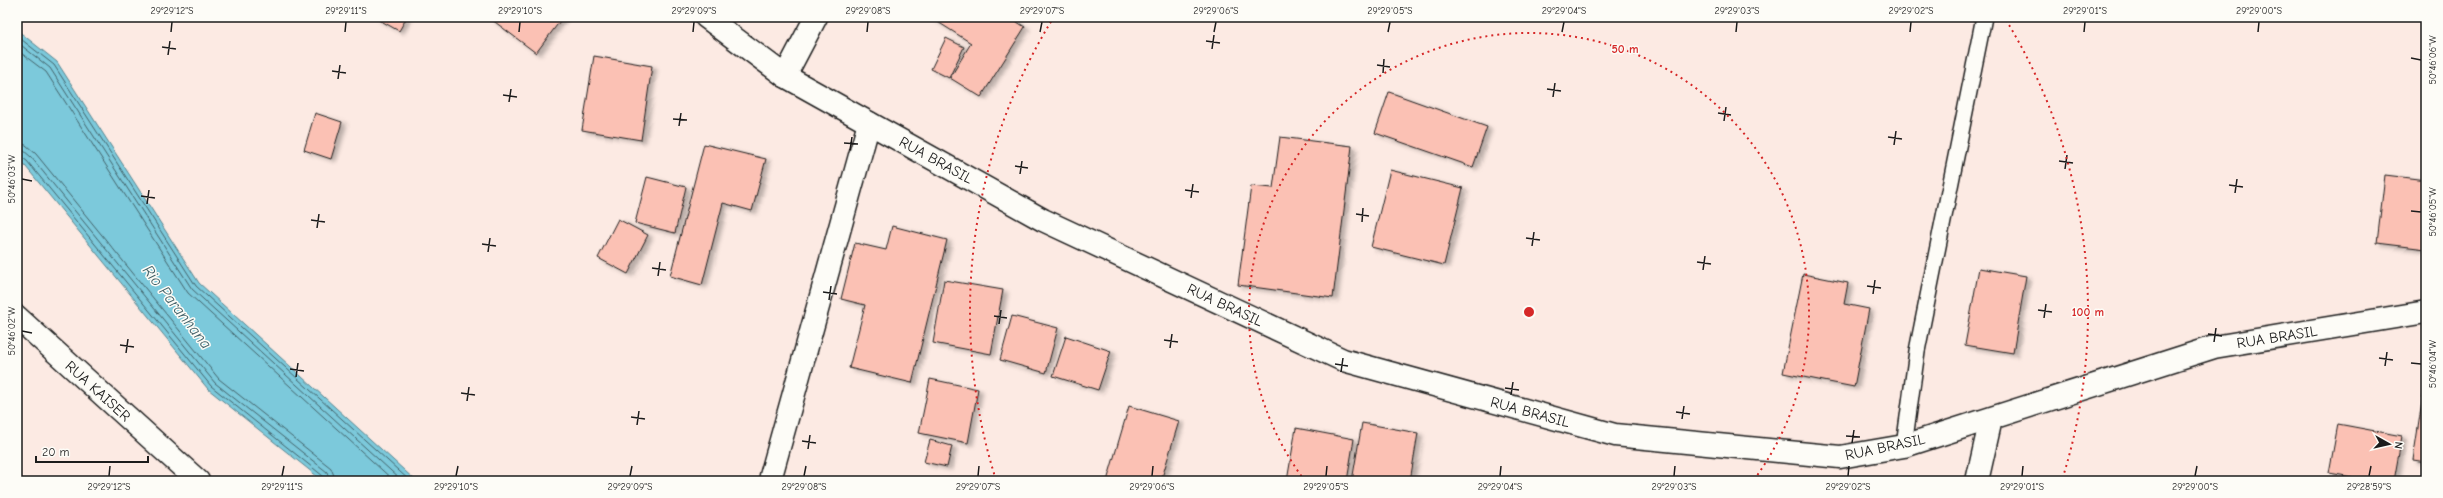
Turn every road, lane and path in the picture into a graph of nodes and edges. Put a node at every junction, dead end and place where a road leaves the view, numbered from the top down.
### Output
1 (706, 17) edge
2 (816, 17) edge
3 (1984, 17) edge
4 (785, 76) junction
5 (868, 123) junction
6 (2426, 312) edge
7 (17, 317) edge
8 (1991, 419) junction
9 (1904, 446) junction
10 (771, 476) dead end
11 (198, 481) edge
12 (1977, 481) edge

1 - 4 street, RUA BRASIL
2 - 4 street
3 - 9 lane
4 - 5 street, RUA BRASIL
5 - 9 street, RUA BRASIL
5 - 10 street
6 - 8 street, RUA BRASIL
7 - 11 street, RUA KAISER
8 - 9 street, RUA BRASIL
8 - 12 street

